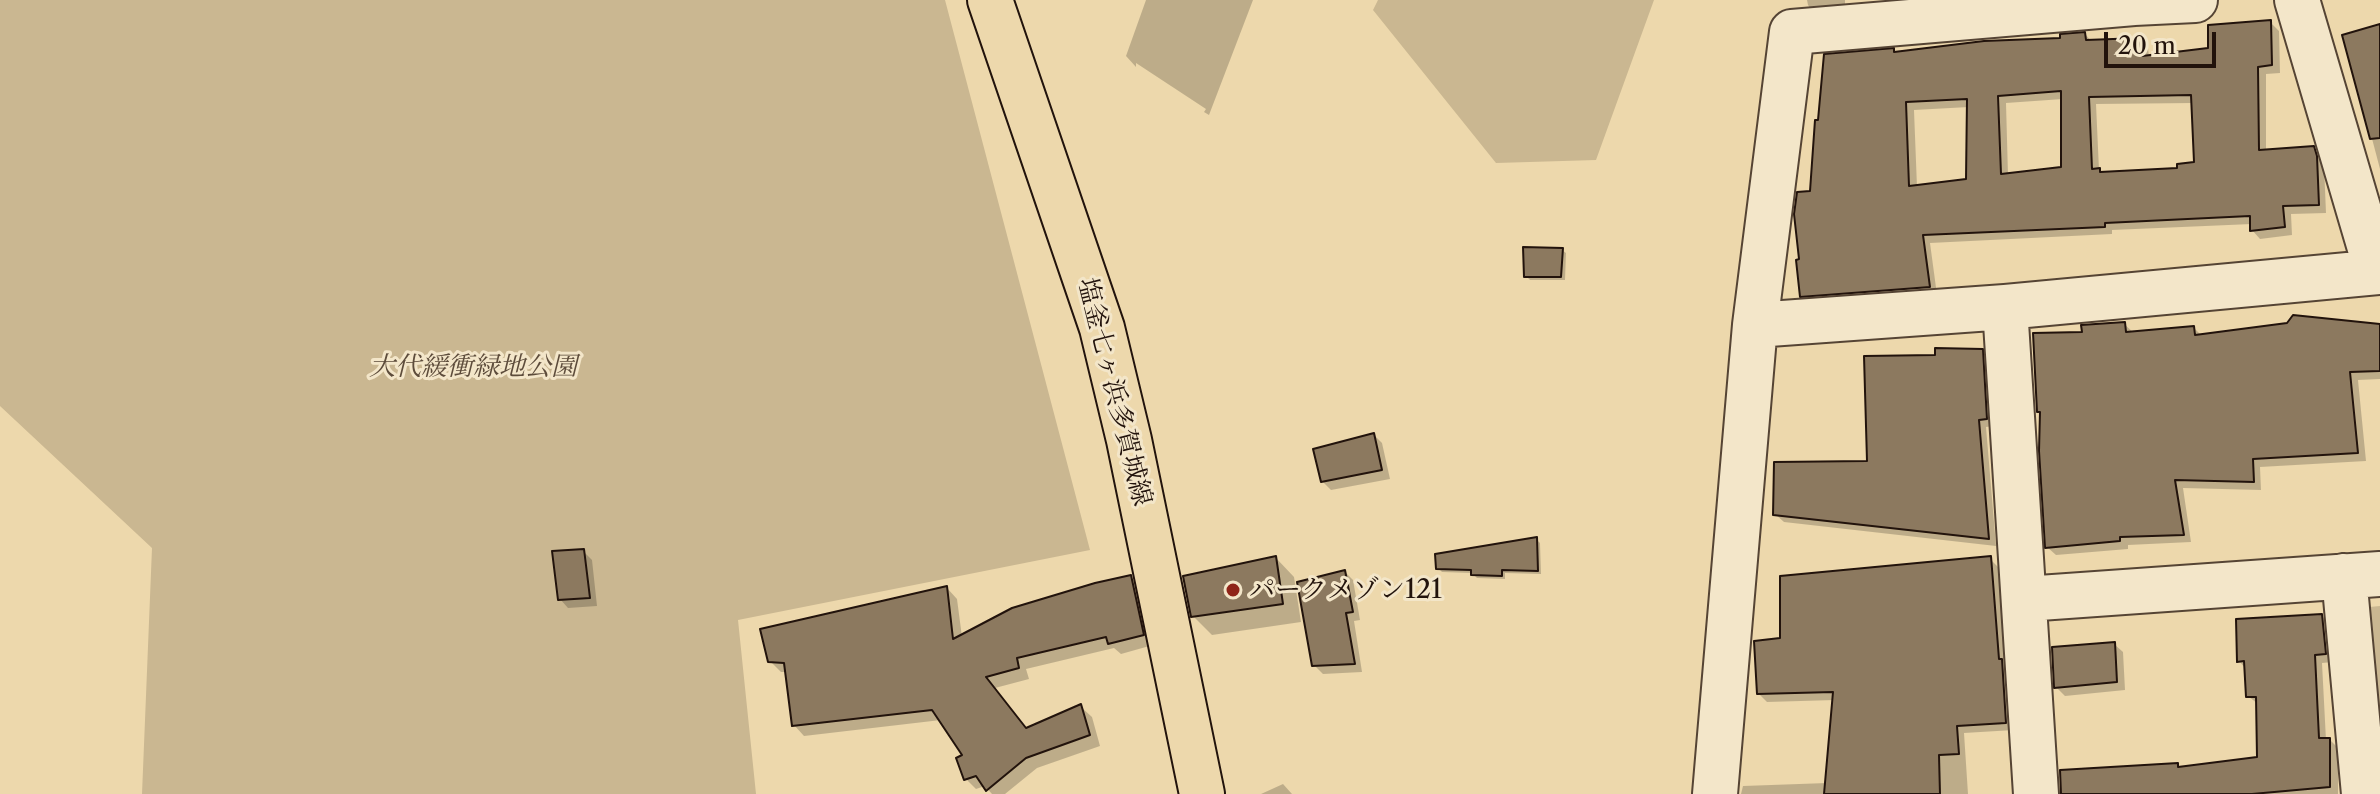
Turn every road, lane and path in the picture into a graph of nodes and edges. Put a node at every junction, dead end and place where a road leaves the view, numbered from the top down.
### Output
1 (990, 0) edge
2 (2195, 0) edge
3 (2297, 0) edge
4 (2134, 2) edge
5 (2379, 272) edge
6 (2005, 307) junction
7 (1755, 325) junction
8 (2362, 575) edge
9 (2025, 599) junction
10 (1202, 794) edge
11 (1715, 794) edge
12 (2036, 794) edge
13 (2364, 794) edge

1 - 10 main road, 塩釜七ヶ浜多賀城線
2 - 4 street
3 - 5 street
4 - 7 street
5 - 6 street
6 - 7 street
6 - 9 street
7 - 11 street
8 - 9 street
8 - 13 street
9 - 12 street

